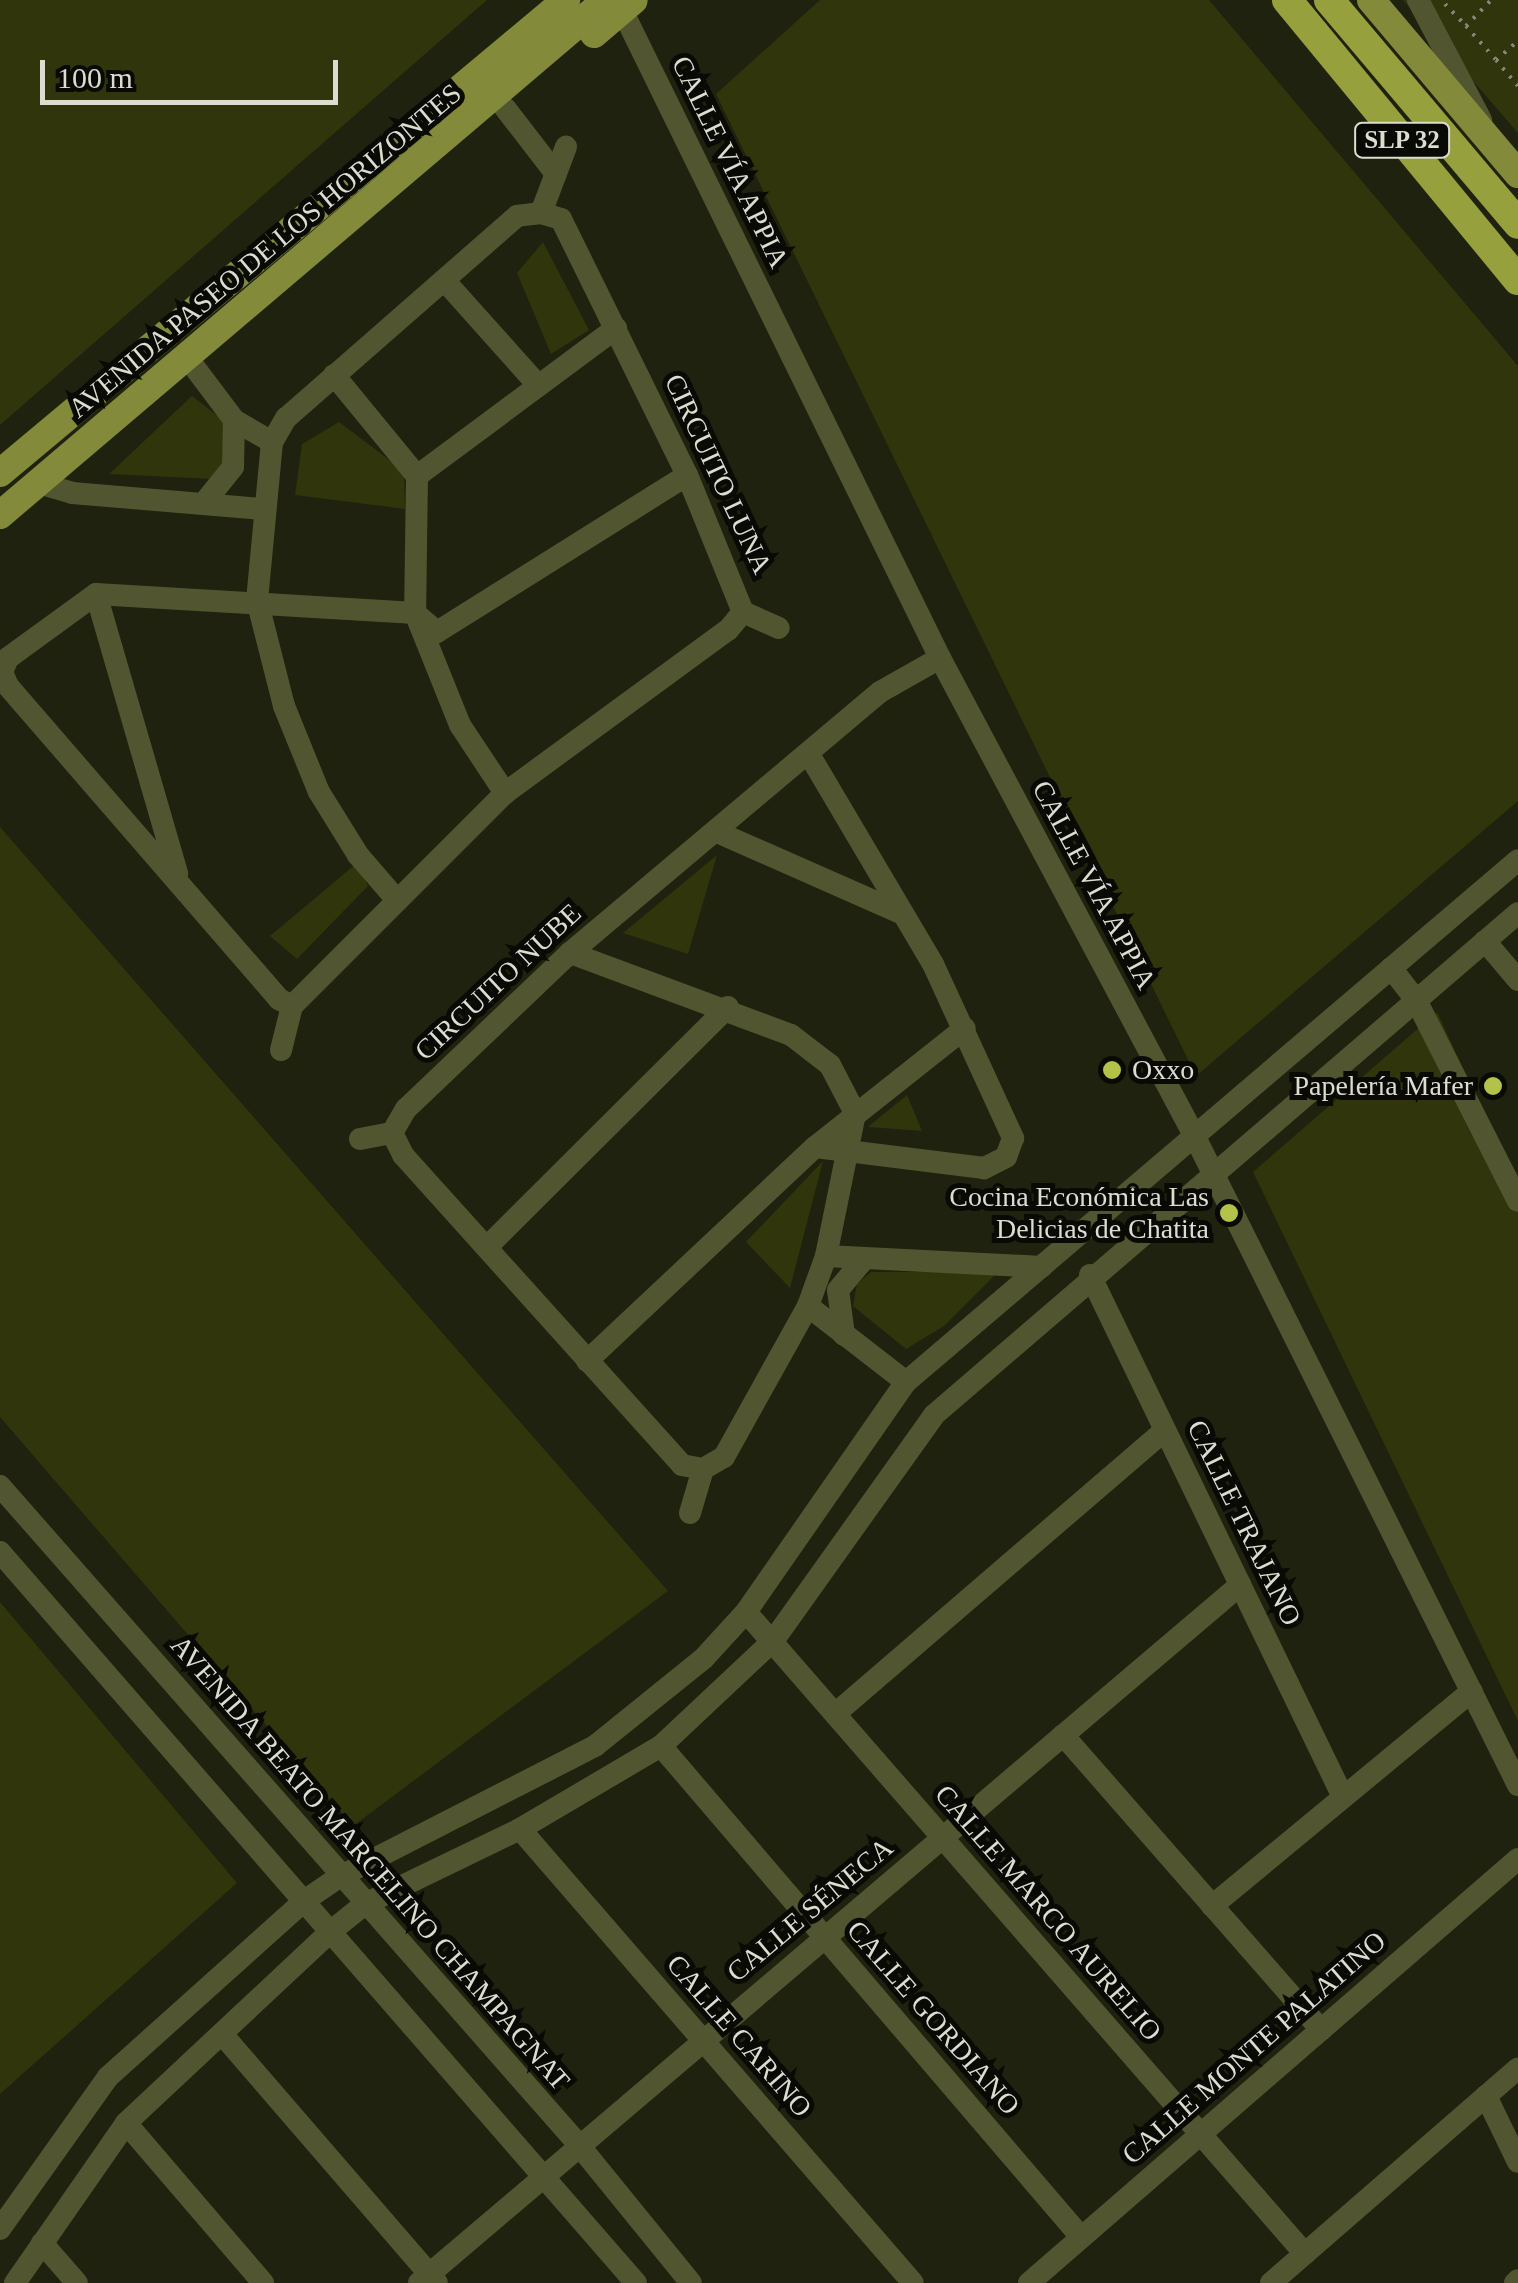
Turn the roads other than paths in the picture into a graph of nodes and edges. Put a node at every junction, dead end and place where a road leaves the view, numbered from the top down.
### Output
1 (543, 0) edge
2 (566, 0) edge
3 (1287, 0) edge
4 (1329, 0) edge
5 (1372, 0) edge
6 (1418, 0) edge
7 (620, 3) edge
8 (539, 39) junction
9 (504, 108) junction
10 (436, 126) junction
11 (1494, 145) junction
12 (566, 148) dead end
13 (556, 174) junction
14 (1518, 174) edge
15 (542, 213) junction
16 (1518, 224) edge
17 (444, 280) junction
18 (1518, 280) edge
19 (616, 328) junction
20 (186, 356) junction
21 (334, 376) junction
22 (536, 383) junction
23 (234, 420) junction
24 (272, 442) junction
25 (0, 473) edge
26 (686, 475) junction
27 (417, 476) junction
28 (38, 483) junction
29 (204, 503) junction
30 (261, 509) junction
31 (0, 515) edge
32 (96, 594) junction
33 (257, 600) junction
34 (415, 612) junction
35 (743, 612) junction
36 (779, 628) dead end
37 (940, 658) junction
38 (810, 756) junction
39 (149, 778) junction
40 (505, 793) junction
41 (112, 804) junction
42 (717, 832) junction
43 (1518, 860) edge
44 (180, 884) junction
45 (397, 900) junction
46 (903, 914) junction
47 (1518, 914) edge
48 (1485, 941) junction
49 (570, 953) junction
50 (1391, 968) junction
51 (1518, 980) edge
52 (1416, 1000) junction
53 (292, 1006) junction
54 (728, 1007) junction
55 (965, 1028) junction
56 (281, 1050) dead end
57 (855, 1114) junction
58 (392, 1133) junction
59 (1195, 1138) junction
60 (360, 1139) dead end
61 (815, 1147) junction
62 (848, 1154) junction
63 (1215, 1176) junction
64 (1518, 1201) edge
65 (487, 1247) junction
66 (826, 1256) junction
67 (864, 1258) junction
68 (1042, 1266) junction
69 (1090, 1275) junction
70 (808, 1306) junction
71 (844, 1335) junction
72 (587, 1360) junction
73 (906, 1382) junction
74 (1166, 1430) junction
75 (703, 1469) junction
76 (0, 1486) edge
77 (690, 1514) dead end
78 (0, 1552) edge
79 (1240, 1585) junction
80 (746, 1612) junction
81 (773, 1642) junction
82 (1472, 1691) junction
83 (835, 1714) junction
84 (1063, 1735) junction
85 (662, 1746) junction
86 (1518, 1785) edge
87 (1344, 1797) junction
88 (520, 1829) junction
89 (942, 1838) junction
90 (1518, 1859) edge
91 (338, 1876) junction
92 (304, 1902) junction
93 (365, 1904) junction
94 (1212, 1906) junction
95 (330, 1932) junction
96 (825, 1938) junction
97 (1321, 2030) junction
98 (222, 2034) junction
99 (702, 2040) junction
100 (1518, 2068) edge
101 (1486, 2096) junction
102 (126, 2122) junction
103 (1201, 2134) junction
104 (578, 2144) junction
105 (1518, 2162) edge
106 (543, 2173) junction
107 (0, 2229) edge
108 (1081, 2237) junction
109 (42, 2243) junction
110 (1305, 2254) junction
111 (429, 2280) edge
112 (15, 2283) edge
113 (76, 2283) edge
114 (264, 2283) edge
115 (636, 2283) edge
116 (692, 2283) edge
117 (913, 2283) edge
118 (1029, 2283) edge
119 (1271, 2283) edge

1 - 10 main road
2 - 8 main road
3 - 18 highway, SLP 32
4 - 16 highway, SLP 32
5 - 11 main road
6 - 11 street
7 - 8 main road
7 - 9 main road
7 - 37 street, CALLE VÍA APPIA
8 - 10 main road, AVENIDA PASEO DE LOS HORIZONTES
9 - 10 main road
9 - 13 street
10 - 20 main road, AVENIDA PASEO DE LOS HORIZONTES
10 - 25 main road, AVENIDA PASEO DE LOS HORIZONTES
11 - 14 main road
12 - 13 street
13 - 15 street
15 - 17 street
15 - 19 street, CIRCUITO LUNA
17 - 21 street
17 - 22 street
19 - 22 street
19 - 26 street, CIRCUITO LUNA
20 - 23 street
20 - 28 main road, AVENIDA PASEO DE LOS HORIZONTES
21 - 24 street
21 - 27 street
22 - 27 street
23 - 24 street
23 - 29 street
24 - 30 street
26 - 34 street
26 - 35 street, CIRCUITO LUNA
27 - 34 street
28 - 29 street
28 - 31 main road, AVENIDA PASEO DE LOS HORIZONTES
29 - 30 street
30 - 33 street
32 - 33 street
32 - 39 street
32 - 41 street
33 - 34 street
33 - 45 street
34 - 40 street
35 - 36 street
35 - 40 street, CIRCUITO LUNA
37 - 38 street, CIRCUITO NUBE
37 - 59 street, CALLE VÍA APPIA
38 - 42 street, CIRCUITO NUBE
38 - 46 street
39 - 41 street
39 - 44 street
40 - 45 street, CIRCUITO LUNA
41 - 44 street
42 - 46 street
42 - 49 street, CIRCUITO NUBE
43 - 50 street
44 - 53 street
45 - 53 street, CIRCUITO LUNA
46 - 55 street
47 - 48 street
48 - 51 street
48 - 52 street
49 - 54 street
49 - 58 street, CIRCUITO NUBE
50 - 52 street
50 - 59 street
52 - 63 street
52 - 64 street
53 - 56 street
54 - 57 street
54 - 65 street
55 - 57 street
55 - 62 street
57 - 61 street
57 - 62 street
58 - 60 street
58 - 65 street
59 - 63 street, CALLE VÍA APPIA
59 - 68 street
61 - 62 street
61 - 72 street
62 - 66 street
63 - 69 street
63 - 82 street, CALLE VÍA APPIA
65 - 72 street
66 - 67 street
66 - 70 street
67 - 68 street
67 - 71 street
68 - 73 street
69 - 74 street, CALLE TRAJANO
69 - 81 street
70 - 71 street
70 - 75 street
71 - 73 street
72 - 75 street
73 - 80 street
74 - 79 street, CALLE TRAJANO
74 - 83 street
75 - 77 street
76 - 91 street, AVENIDA BEATO MARCELINO CHAMPAGNAT
78 - 92 street
79 - 84 street, CALLE SÉNECA
79 - 87 street, CALLE TRAJANO
80 - 81 street, CALLE MARCO AURELIO
80 - 91 street
81 - 83 street, CALLE MARCO AURELIO
81 - 85 street
82 - 86 street, CALLE VÍA APPIA
82 - 87 street
83 - 89 street, CALLE MARCO AURELIO
84 - 89 street, CALLE SÉNECA
84 - 94 street
85 - 88 street
85 - 96 street, CALLE GORDIANO
87 - 94 street
88 - 93 street
88 - 99 street, CALLE CARINO
89 - 96 street, CALLE SÉNECA
89 - 103 street, CALLE MARCO AURELIO
90 - 97 street, CALLE MONTE PALATINO
91 - 92 street
91 - 93 street, AVENIDA BEATO MARCELINO CHAMPAGNAT
92 - 95 street
92 - 107 street
93 - 95 street
93 - 104 street, AVENIDA BEATO MARCELINO CHAMPAGNAT
94 - 97 street
95 - 98 street
95 - 106 street
96 - 99 street, CALLE SÉNECA
96 - 108 street, CALLE GORDIANO
97 - 103 street, CALLE MONTE PALATINO
98 - 102 street
98 - 111 street
99 - 104 street, CALLE SÉNECA
99 - 117 street, CALLE CARINO
100 - 101 street
101 - 105 street
101 - 110 street
102 - 109 street
102 - 114 street
103 - 108 street, CALLE MONTE PALATINO
103 - 110 street, CALLE MARCO AURELIO
104 - 106 street, CALLE SÉNECA
104 - 116 street, AVENIDA BEATO MARCELINO CHAMPAGNAT
106 - 111 street, CALLE SÉNECA
106 - 115 street
108 - 118 street, CALLE MONTE PALATINO
109 - 112 street
109 - 113 street
110 - 119 street

